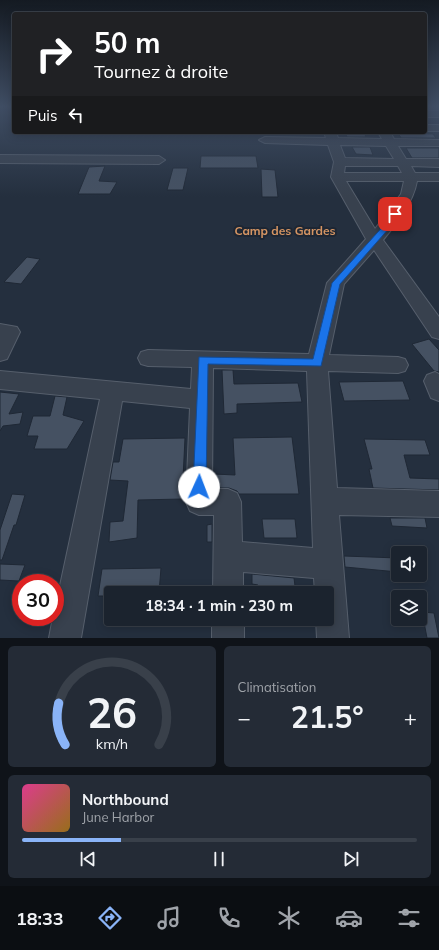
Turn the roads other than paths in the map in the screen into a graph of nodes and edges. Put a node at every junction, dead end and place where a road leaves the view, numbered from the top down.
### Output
1 (263, 136) edge
2 (316, 137) edge
3 (331, 137) edge
4 (387, 137) edge
5 (439, 143) edge
6 (266, 152) dead end
7 (0, 159) edge
8 (159, 160) dead end
9 (403, 163) junction
10 (439, 163) edge
11 (338, 170) junction
12 (411, 177) junction
13 (439, 177) edge
14 (374, 239) junction
15 (0, 331) edge
16 (439, 332) edge
17 (0, 353) edge
18 (148, 358) dead end
19 (203, 360) junction
20 (317, 363) junction
21 (398, 365) dead end
22 (0, 380) edge
23 (113, 392) junction
24 (203, 400) junction
25 (325, 500) junction
26 (439, 504) edge
27 (229, 556) junction
28 (329, 564) junction
29 (228, 586) edge
30 (228, 626) edge
31 (65, 638) edge
32 (228, 638) edge
33 (333, 638) edge

1 - 6 street
2 - 3 street
3 - 4 street
3 - 11 street
4 - 5 street
4 - 9 street
7 - 8 street
9 - 10 street
9 - 11 street
9 - 12 street
11 - 12 street
11 - 14 street
12 - 13 street
12 - 14 street
14 - 16 street
14 - 20 street
15 - 17 street
18 - 19 street
19 - 20 street
19 - 24 street
20 - 21 street
20 - 25 street
22 - 23 street
23 - 24 street
23 - 31 street
24 - 27 street
25 - 26 street
25 - 28 street
27 - 28 street
27 - 29 street
28 - 33 street
30 - 32 street

